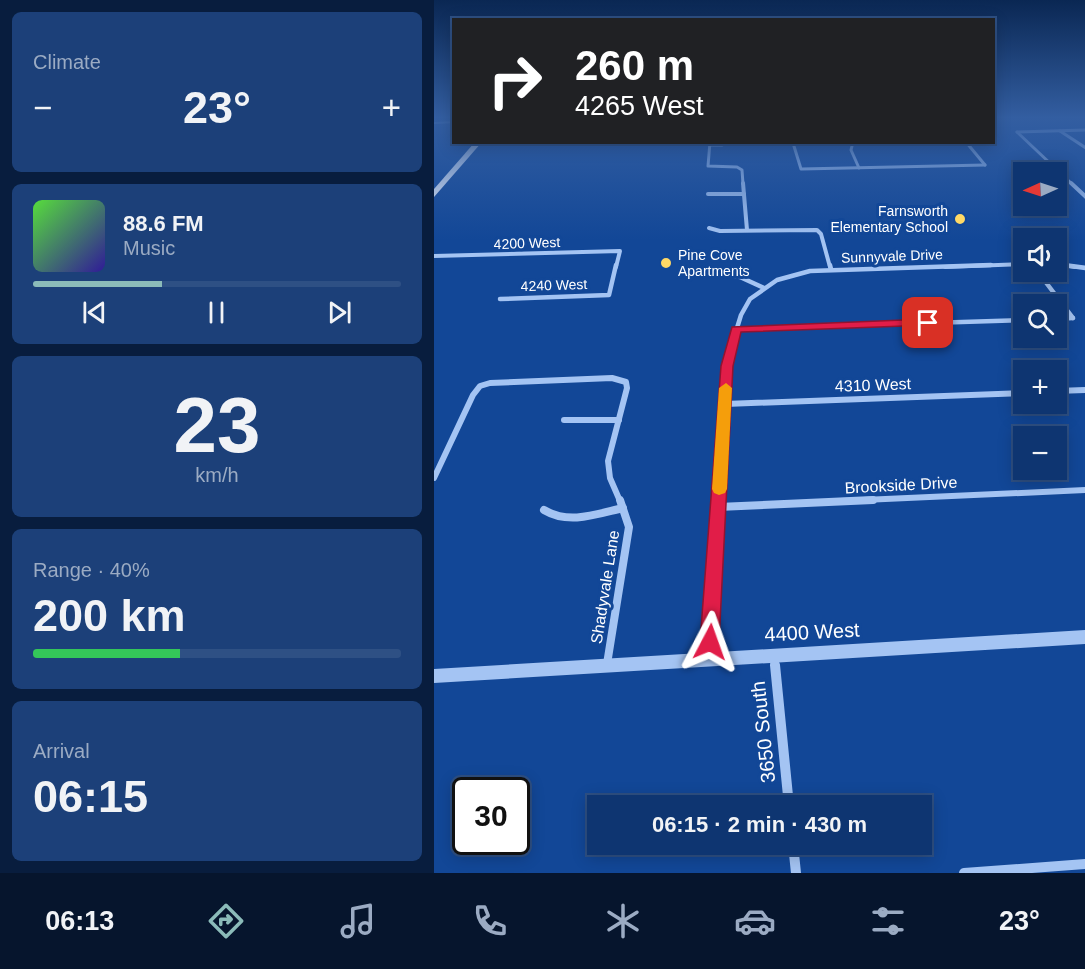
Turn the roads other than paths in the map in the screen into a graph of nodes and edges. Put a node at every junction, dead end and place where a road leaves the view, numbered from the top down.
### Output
1 (464, 159) edge
2 (709, 159) edge
3 (798, 159) edge
4 (855, 159) edge
5 (980, 159) edge
6 (1045, 159) edge
7 (859, 168) junction
8 (434, 194) edge
9 (708, 194) dead end
10 (744, 194) junction
11 (1085, 197) edge
12 (709, 228) dead end
13 (747, 230) junction
14 (434, 256) edge
15 (1013, 264) edge
16 (1067, 266) edge
17 (1085, 268) edge
18 (831, 269) junction
19 (715, 272) dead end
20 (1046, 282) edge
21 (764, 288) junction
22 (1055, 294) edge
23 (609, 295) joint
24 (500, 299) dead end
25 (1067, 310) edge
26 (1067, 318) edge
27 (1013, 320) edge
28 (736, 329) junction
29 (1085, 390) edge
30 (1067, 391) edge
31 (1013, 393) edge
32 (725, 404) junction
33 (564, 420) dead end
34 (619, 420) junction
35 (434, 478) edge
36 (1085, 490) edge
37 (718, 507) junction
38 (623, 508) junction
39 (544, 510) dead end
40 (1085, 637) edge
41 (774, 656) junction
42 (708, 660) junction
43 (606, 666) junction
44 (434, 676) edge
45 (788, 795) edge
46 (794, 855) edge
47 (1085, 864) edge
48 (796, 873) edge
49 (964, 873) edge

1 - 8 main road
2 - 10 street
3 - 7 street
4 - 7 street
5 - 7 street
6 - 11 street
9 - 10 street
10 - 13 street
12 - 13 street
13 - 18 street
14 - 23 street, 4200 West
15 - 18 street, Sunnyvale Drive
16 - 17 street
18 - 21 street, Sunnyvale Drive
19 - 21 street
20 - 22 street
21 - 28 street, Sunnyvale Drive
23 - 24 street, 4240 West
25 - 26 street
27 - 28 street
28 - 32 street, Sunnyvale Drive
29 - 30 street
31 - 32 street, 4310 West
32 - 37 street, Sunnyvale Drive
33 - 34 street
34 - 35 street, Shadyvale Lane
34 - 38 street, Shadyvale Lane
36 - 37 street, Brookside Drive
37 - 42 street, Sunnyvale Drive
38 - 39 street
38 - 43 street, Shadyvale Lane
40 - 41 street, 4400 West
41 - 42 street, 4400 West
41 - 45 street, 3650 South
42 - 43 street, 4400 West
43 - 44 street, 4400 West
46 - 48 street
47 - 49 street

